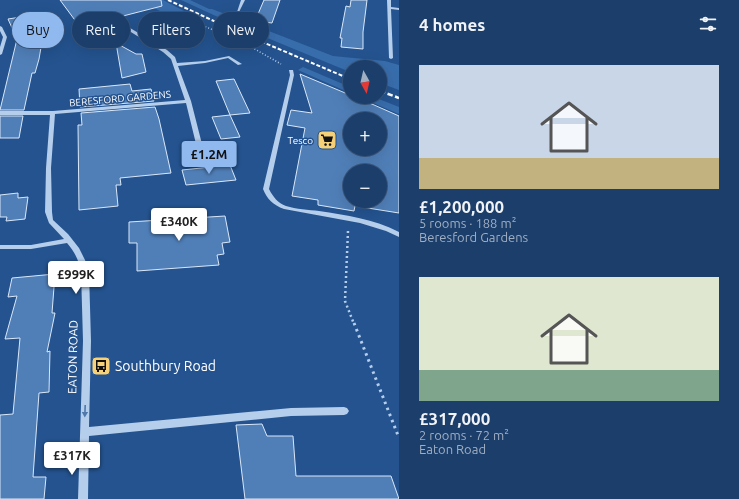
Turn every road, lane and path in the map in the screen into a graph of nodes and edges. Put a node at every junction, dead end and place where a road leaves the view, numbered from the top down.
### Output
1 (243, 0) edge
2 (389, 0) edge
3 (389, 8) junction
4 (399, 9) edge
5 (238, 11) dead end
6 (205, 26) edge
7 (0, 27) edge
8 (130, 30) edge
9 (0, 54) edge
10 (391, 58) dead end
11 (175, 64) junction
12 (240, 64) dead end
13 (291, 71) joint
14 (188, 101) junction
15 (0, 113) edge
16 (53, 113) junction
17 (200, 148) dead end
18 (351, 219) junction
19 (399, 235) edge
20 (69, 240) junction
21 (0, 247) edge
22 (344, 411) dead end
23 (84, 432) junction
24 (399, 438) edge
25 (83, 499) edge

1 - 5 street
2 - 3 street
3 - 4 street
3 - 10 street
6 - 13 path
7 - 9 street
8 - 11 street, BERESFORD GARDENS
11 - 12 street
11 - 14 street, BERESFORD GARDENS
13 - 18 street
14 - 16 street, BERESFORD GARDENS
14 - 17 street, BERESFORD GARDENS
15 - 16 street
16 - 20 street, EATON ROAD
18 - 19 street
18 - 24 path
20 - 21 street
20 -> 23 street, EATON ROAD
22 - 23 street
23 - 25 street, EATON ROAD

